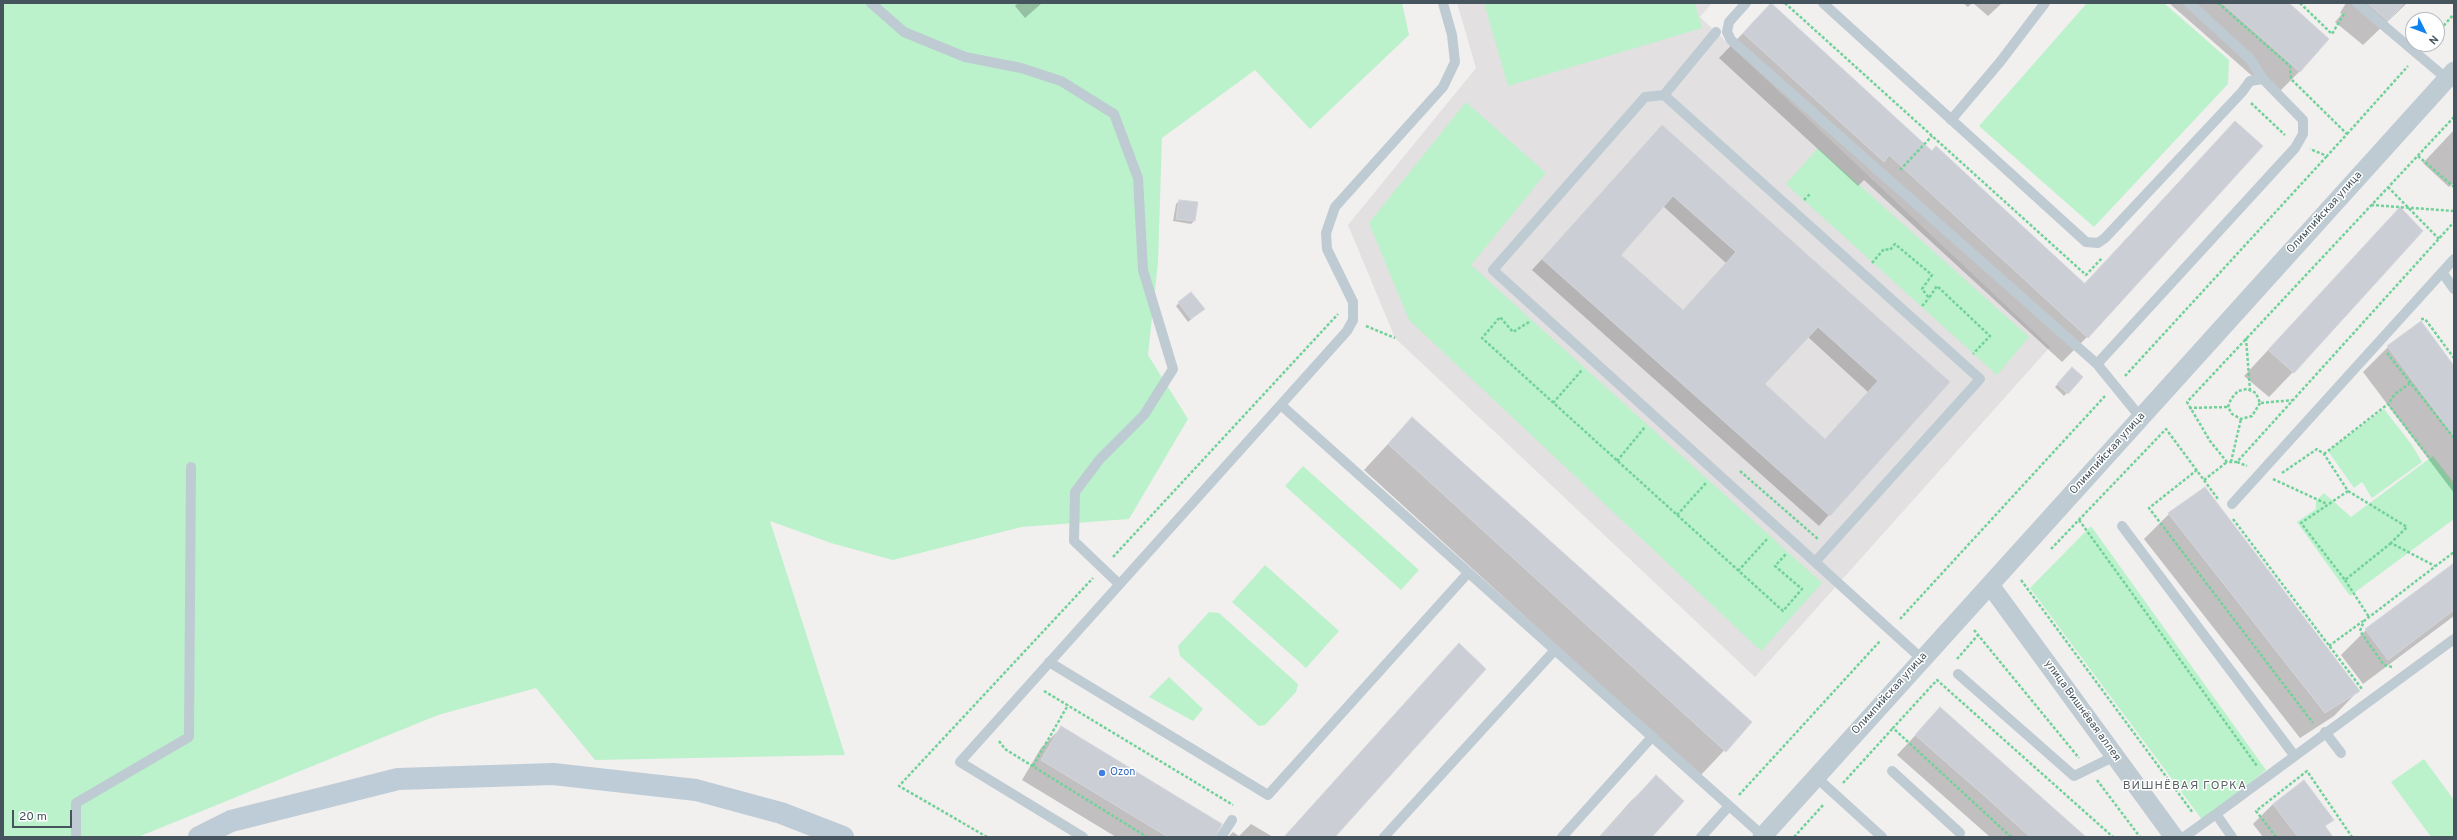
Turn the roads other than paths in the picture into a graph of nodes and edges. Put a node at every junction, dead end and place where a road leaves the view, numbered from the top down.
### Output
1 (871, 3) edge
2 (1443, 3) edge
3 (1746, 3) edge
4 (1823, 3) edge
5 (2045, 3) edge
6 (2189, 3) edge
7 (2357, 3) edge
8 (1716, 32) dead end
9 (2450, 75) edge
10 (2263, 79) junction
11 (1664, 95) junction
12 (1951, 120) junction
13 (2454, 259) edge
14 (2442, 272) junction
15 (2454, 289) edge
16 (2097, 364) junction
17 (1281, 405) junction
18 (2141, 418) junction
19 (191, 467) dead end
20 (2232, 504) dead end
21 (2122, 526) dead end
22 (1815, 562) junction
23 (1468, 573) junction
24 (1120, 584) junction
25 (1990, 585) junction
26 (2454, 639) edge
27 (1554, 651) junction
28 (1922, 659) junction
29 (1049, 662) junction
30 (1958, 674) dead end
31 (2326, 732) junction
32 (1651, 738) junction
33 (2341, 754) dead end
34 (2294, 755) junction
35 (2115, 756) junction
36 (1892, 772) dead end
37 (1816, 777) junction
38 (1729, 806) junction
39 (2216, 814) junction
40 (1232, 820) dead end
41 (1762, 836) edge
42 (1960, 836) edge
43 (76, 837) edge
44 (199, 837) edge
45 (843, 837) edge
46 (1082, 837) edge
47 (1221, 837) edge
48 (1384, 837) edge
49 (1562, 837) edge
50 (1701, 837) edge
51 (1882, 837) edge
52 (2174, 837) edge
53 (2184, 837) edge
54 (2232, 837) edge

1 - 24 lane
2 - 17 lane
3 - 16 lane
4 - 12 lane
5 - 12 lane
6 - 10 lane
7 - 9 lane
8 - 11 lane
9 - 18 street, Олимпийская улица
10 - 12 lane
10 - 16 lane
11 - 22 lane
11 - 22 lane
13 - 14 lane
14 - 15 lane
14 - 20 lane
16 - 18 lane
17 - 23 lane
17 - 24 lane
18 - 25 street, Олимпийская улица
19 - 43 lane
21 - 34 lane
22 - 28 lane
23 - 27 lane
23 - 29 lane
24 - 29 lane
25 - 28 street, Олимпийская улица
25 - 35 street, улица Вишнёвая аллея
26 - 31 lane
27 - 32 lane
27 - 48 lane
28 - 37 street, Олимпийская улица
29 - 46 lane
30 - 35 lane
31 - 33 lane
31 - 34 lane
32 - 38 lane
32 - 49 lane
34 - 39 lane
35 - 52 street, улица Вишнёвая аллея
36 - 42 lane
37 - 41 street, Олимпийская улица
37 - 51 lane
38 - 41 lane
38 - 50 lane
39 - 53 lane
39 - 54 lane
40 - 47 lane
44 - 45 street

